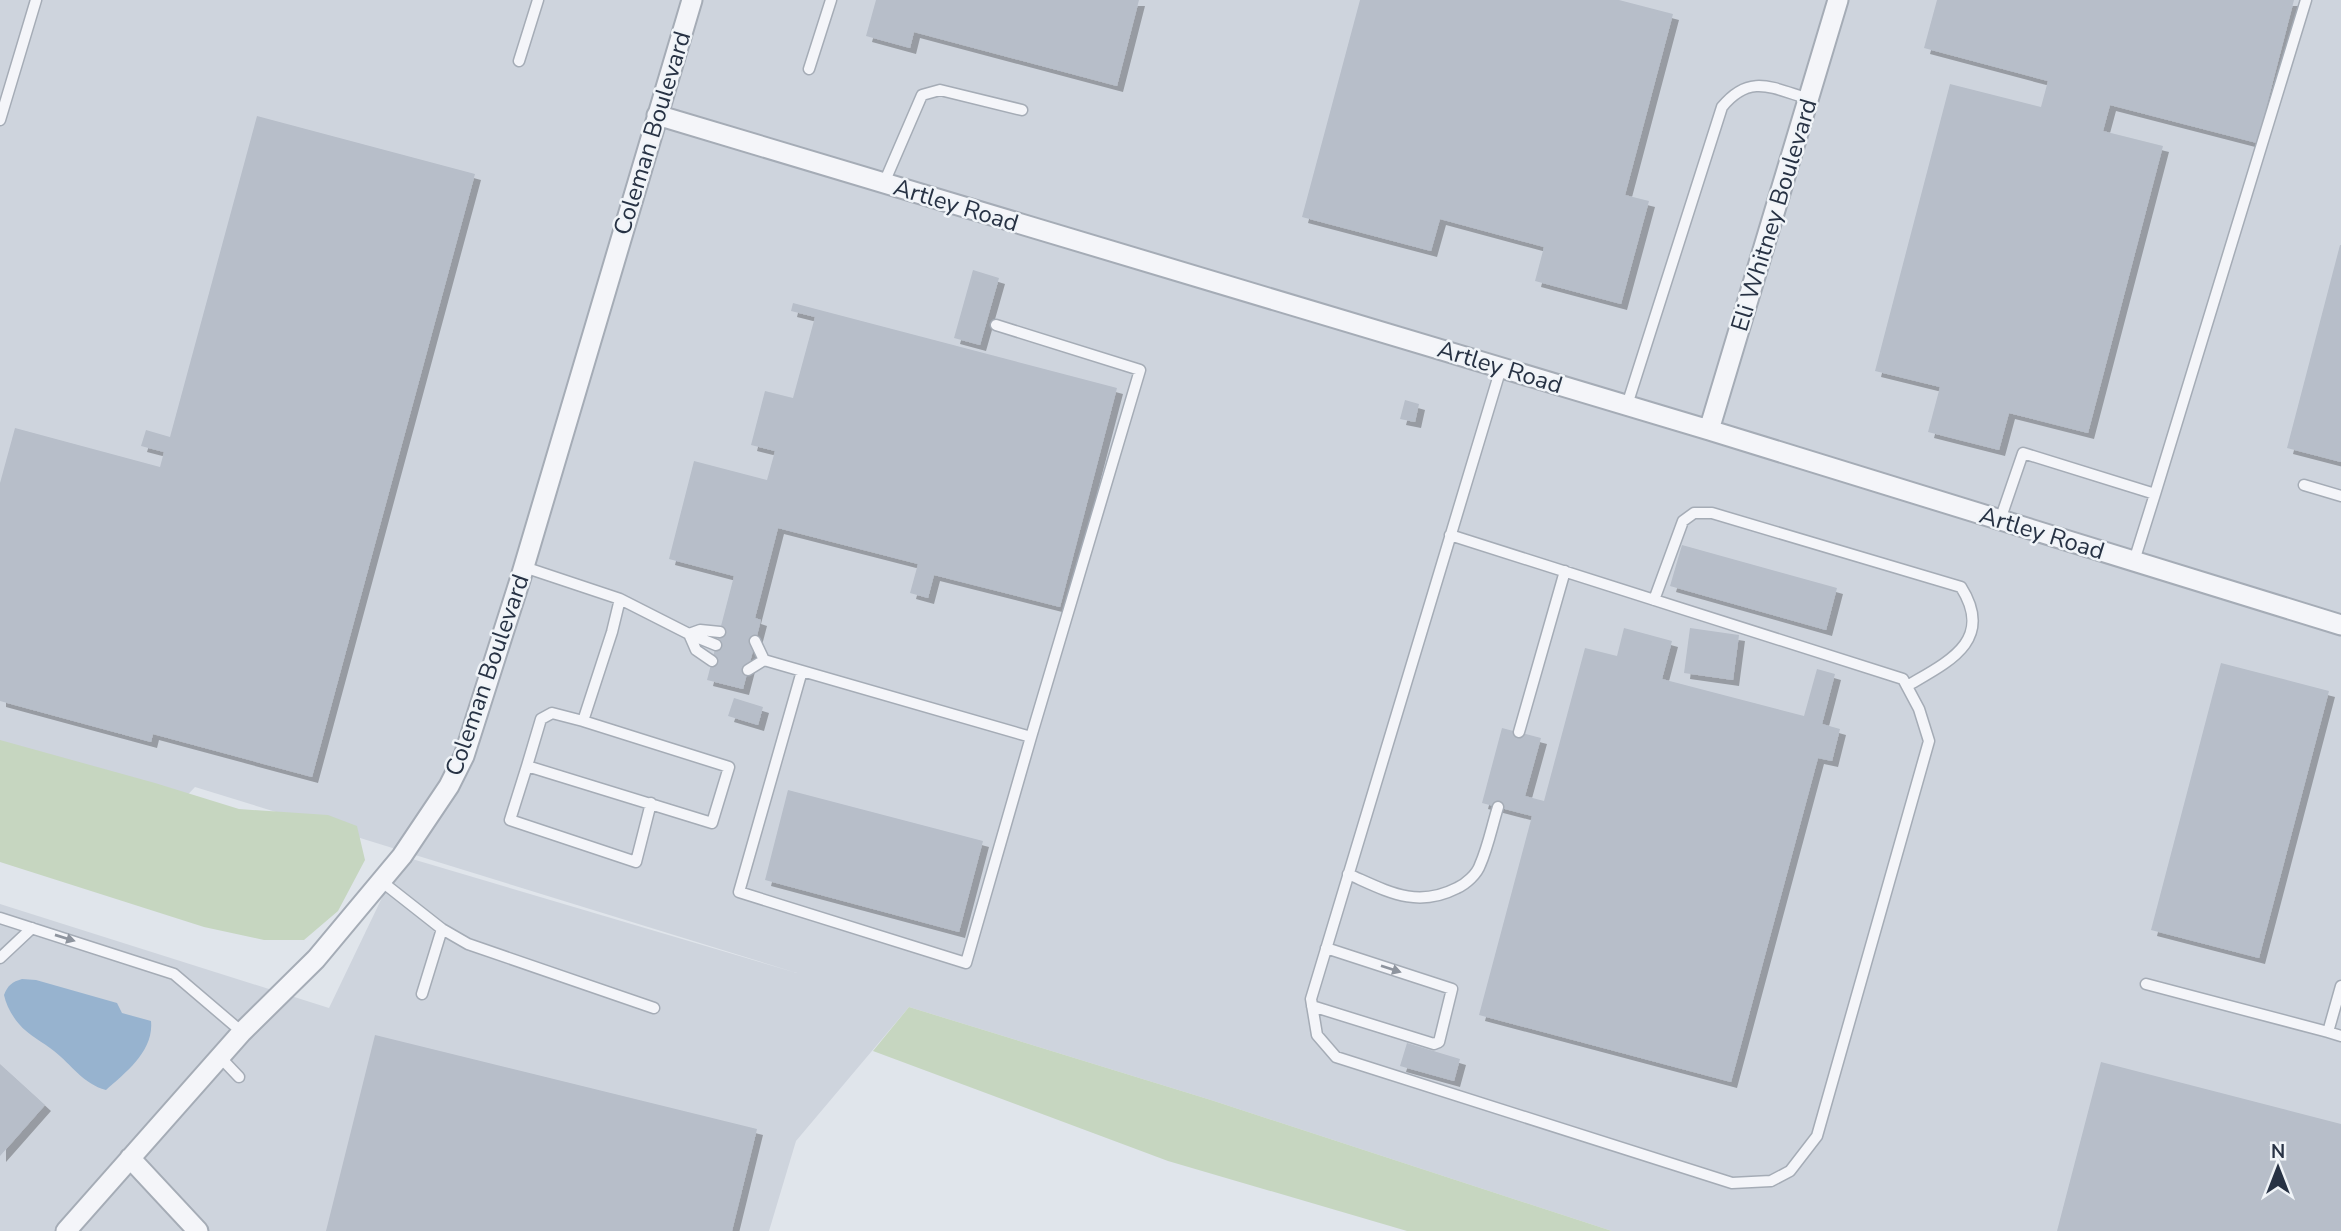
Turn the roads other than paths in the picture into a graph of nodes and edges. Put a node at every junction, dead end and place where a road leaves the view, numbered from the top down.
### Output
1 (36, 0) edge
2 (538, 0) edge
3 (692, 0) edge
4 (831, 0) edge
5 (1838, 0) edge
6 (2306, 0) edge
7 (519, 61) dead end
8 (809, 69) dead end
9 (1809, 99) junction
10 (1022, 110) dead end
11 (657, 115) junction
12 (0, 120) edge
13 (884, 183) junction
14 (996, 326) dead end
15 (1501, 368) junction
16 (1626, 405) junction
17 (1709, 430) junction
18 (2304, 485) dead end
19 (2155, 494) junction
20 (2341, 496) edge
21 (2000, 520) junction
22 (1451, 535) junction
23 (2134, 561) junction
24 (524, 567) junction
25 (1564, 571) junction
26 (620, 599) junction
27 (1654, 600) junction
28 (2341, 625) edge
29 (720, 632) dead end
30 (689, 634) junction
31 (755, 641) dead end
32 (716, 645) dead end
33 (751, 656) dead end
34 (764, 660) junction
35 (712, 661) dead end
36 (748, 670) dead end
37 (802, 671) junction
38 (1907, 686) junction
39 (583, 721) junction
40 (1519, 732) dead end
41 (1031, 737) junction
42 (527, 766) junction
43 (651, 803) junction
44 (1498, 807) dead end
45 (1348, 874) junction
46 (381, 881) junction
47 (0, 918) edge
48 (32, 928) junction
49 (442, 929) junction
50 (1326, 948) junction
51 (0, 958) edge
52 (2146, 984) dead end
53 (2341, 986) edge
54 (422, 994) dead end
55 (1312, 1006) junction
56 (654, 1008) dead end
57 (242, 1032) junction
58 (2328, 1032) junction
59 (2341, 1036) edge
60 (220, 1056) junction
61 (239, 1077) dead end
62 (130, 1158) junction
63 (66, 1231) edge
64 (198, 1231) edge

1 - 12 lane
2 - 7 lane
3 - 11 street, Coleman Boulevard
4 - 8 lane
5 - 9 street, Eli Whitney Boulevard
6 - 19 lane
9 - 16 lane
9 - 17 street, Eli Whitney Boulevard
10 - 13 lane
11 - 13 street, Artley Road
11 - 24 street, Coleman Boulevard
13 - 15 street, Artley Road
14 - 41 lane
15 - 16 street, Artley Road
15 - 22 lane
16 - 17 street, Artley Road
17 - 21 street, Artley Road
18 - 20 lane
19 - 21 lane
19 - 23 lane
21 - 23 street, Artley Road
22 - 25 lane
22 - 45 lane
23 - 28 street, Artley Road
24 - 26 lane
24 - 46 street, Coleman Boulevard
25 - 27 lane
25 - 40 lane
26 - 30 lane
26 - 39 lane
27 - 38 lane
27 - 38 lane
29 - 30 lane
30 - 32 lane
30 - 35 lane
31 - 34 lane
33 - 34 lane
34 - 36 lane
34 - 37 lane
37 - 41 lane
37 - 41 lane
38 - 55 lane
39 - 42 lane
39 - 43 lane
42 - 43 lane
42 - 43 lane
44 - 45 lane
45 - 50 lane
46 - 49 lane
46 - 57 street, Coleman Boulevard
47 - 48 lane
48 - 51 lane
48 -> 57 lane
49 - 54 lane
49 - 56 lane
50 - 55 lane
50 -> 55 lane
52 - 58 lane
53 - 58 lane
57 - 60 street, Coleman Boulevard
58 - 59 lane
60 - 61 lane
60 - 62 street, Coleman Boulevard
62 - 63 street, Coleman Boulevard
62 - 64 street

